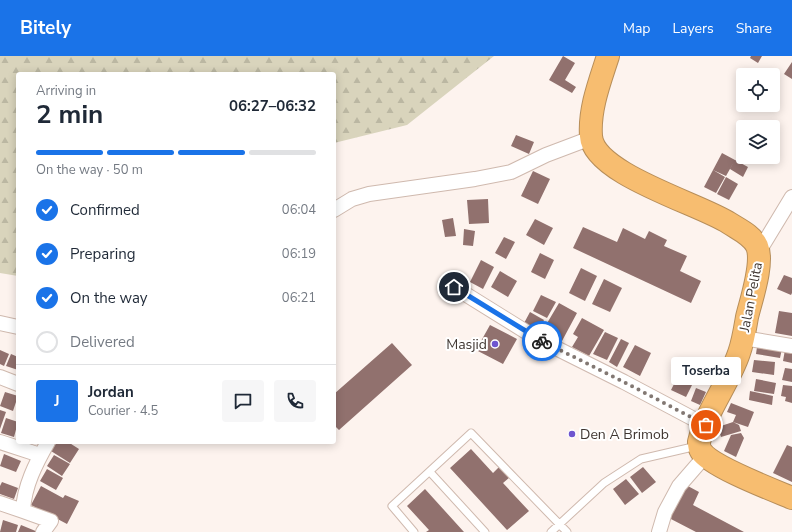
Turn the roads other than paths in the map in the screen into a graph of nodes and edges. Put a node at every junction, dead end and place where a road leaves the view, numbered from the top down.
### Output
1 (608, 56) edge
2 (591, 138) junction
3 (792, 197) edge
4 (336, 209) edge
5 (758, 253) junction
6 (454, 287) dead end
7 (0, 323) edge
8 (16, 326) edge
9 (743, 338) junction
10 (792, 346) edge
11 (0, 377) edge
12 (16, 383) edge
13 (706, 425) junction
14 (0, 442) edge
15 (47, 444) edge
16 (702, 451) junction
17 (40, 456) junction
18 (430, 472) junction
19 (792, 498) edge
20 (0, 503) edge
21 (23, 511) junction
22 (559, 524) junction
23 (44, 532) edge
24 (414, 532) edge
25 (485, 532) edge
26 (551, 532) edge
27 (567, 532) edge
28 (659, 532) edge

1 - 2 highway
2 - 4 street
2 - 5 highway, Jalan Pelita
3 - 5 street
5 - 9 highway, Jalan Pelita
6 - 13 street
7 - 8 street
9 - 10 street
9 - 13 highway, Jalan Pelita
11 - 12 street
13 - 16 highway, Jalan Pelita
14 - 17 street
15 - 17 street
16 - 19 highway
16 - 22 lane
16 - 28 street
17 - 21 street
18 - 22 lane
18 - 24 lane
18 - 25 lane
20 - 21 street
21 - 23 street
22 - 26 lane
22 - 27 lane

